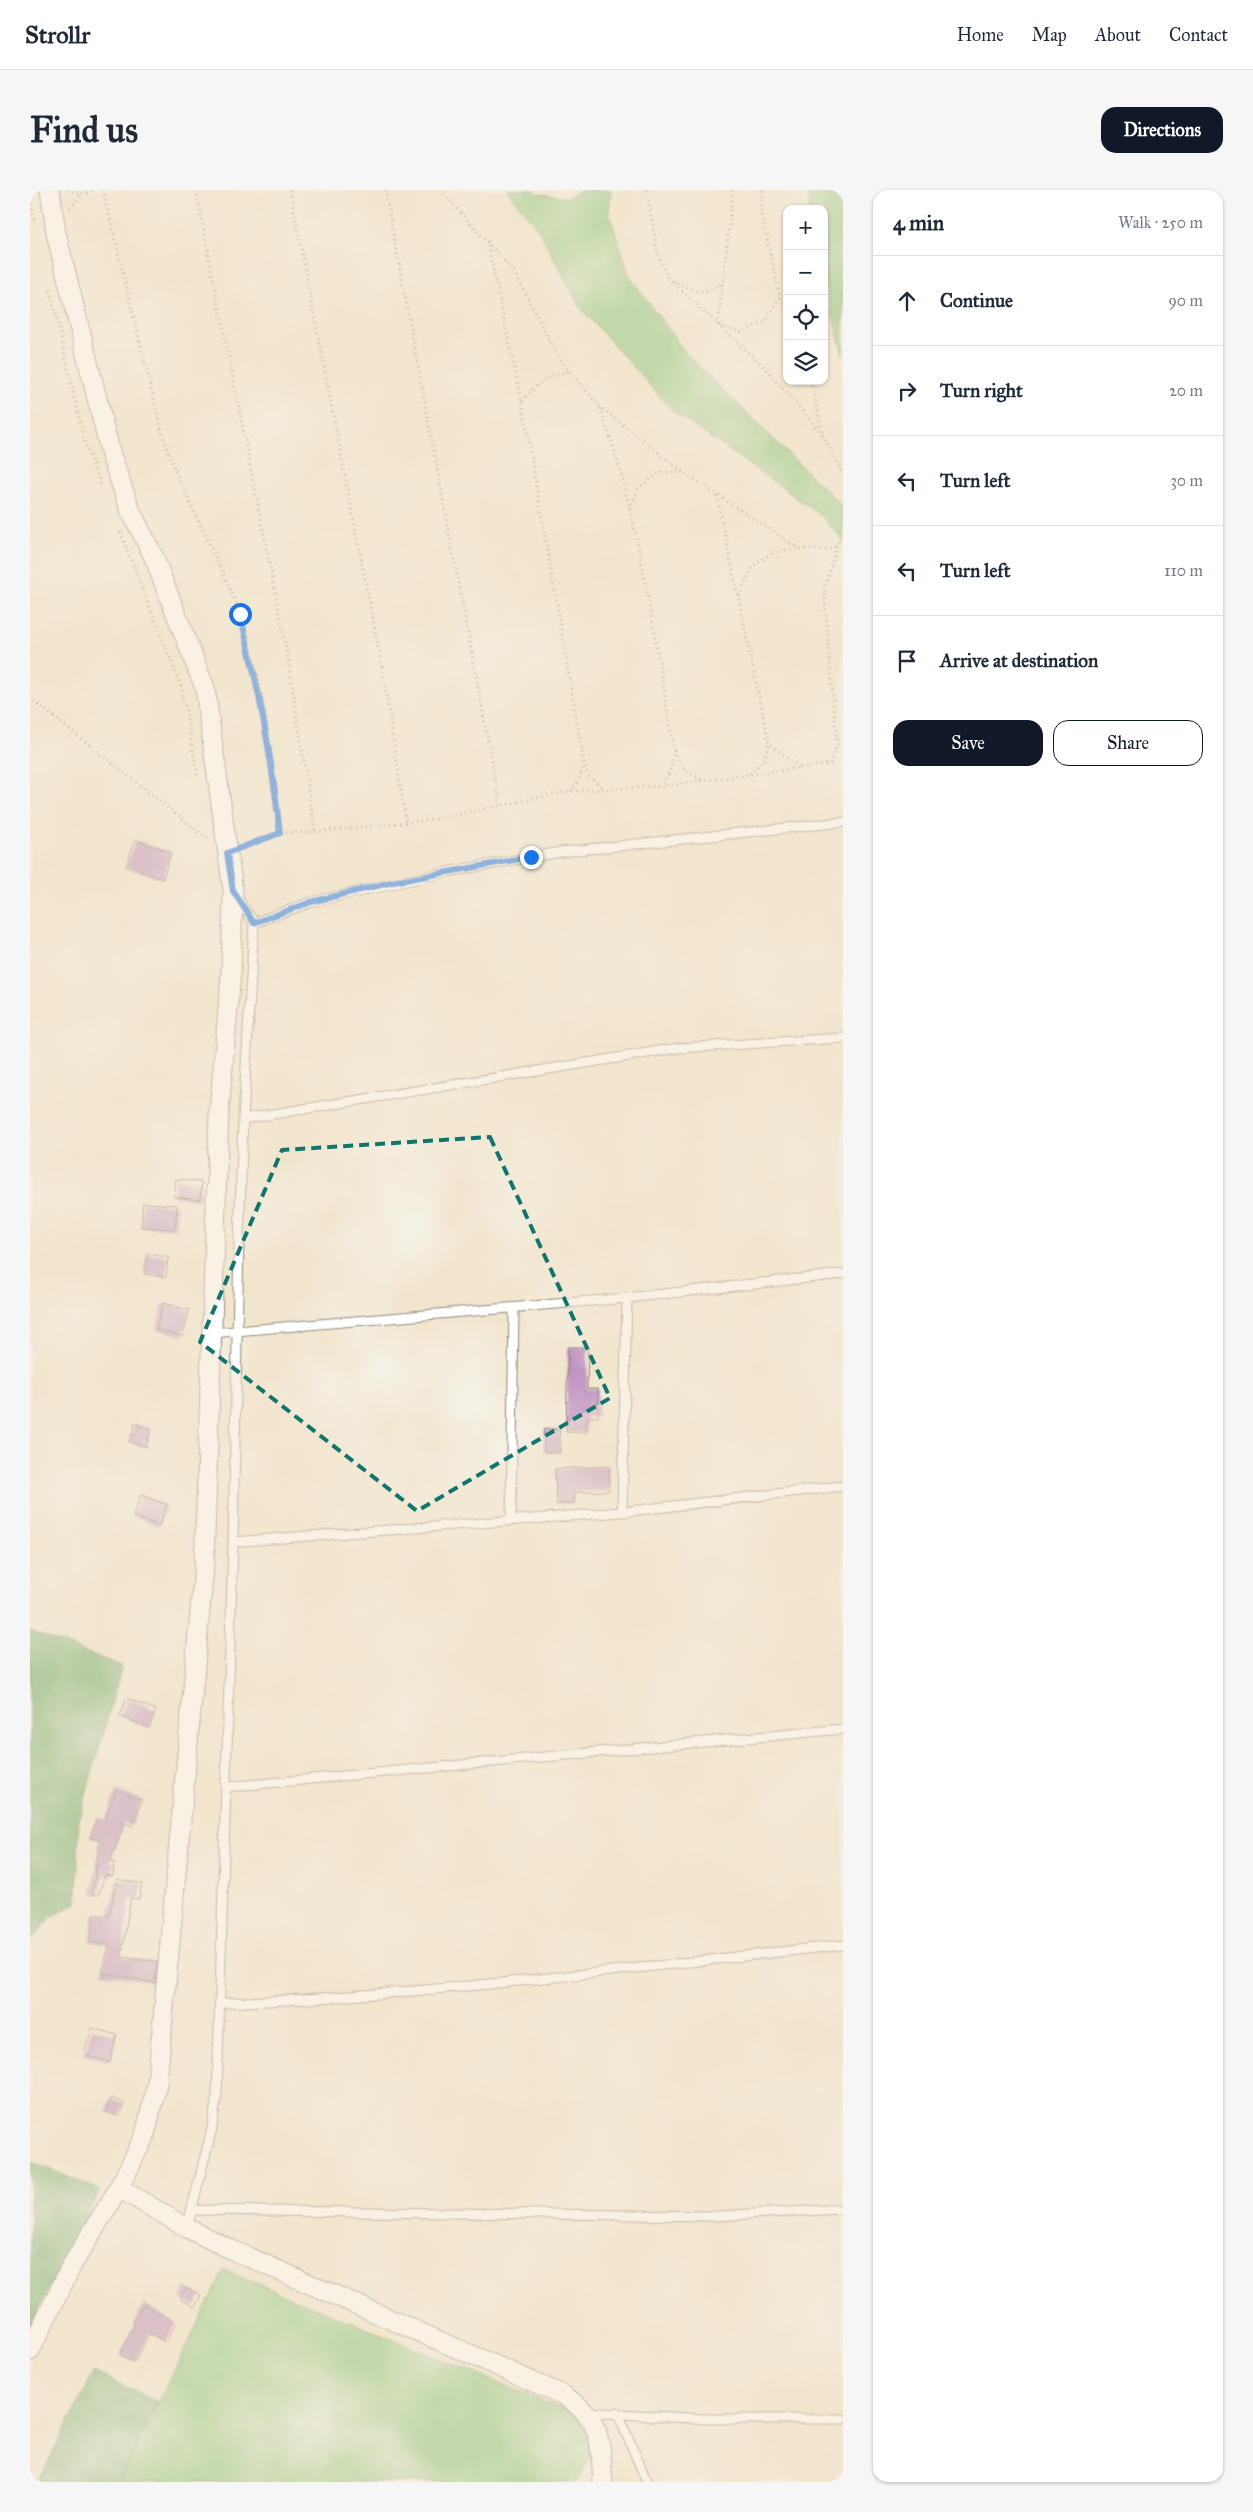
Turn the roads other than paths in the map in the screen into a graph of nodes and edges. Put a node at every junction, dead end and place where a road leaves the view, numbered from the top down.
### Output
1 (58, 191) edge
2 (843, 822) edge
3 (233, 891) junction
4 (254, 923) junction
5 (843, 1038) edge
6 (243, 1119) junction
7 (843, 1274) edge
8 (627, 1298) junction
9 (514, 1308) junction
10 (236, 1331) junction
11 (212, 1334) junction
12 (843, 1486) edge
13 (622, 1512) junction
14 (511, 1520) junction
15 (233, 1542) junction
16 (843, 1729) edge
17 (226, 1787) junction
18 (843, 1945) edge
19 (220, 2003) junction
20 (119, 2188) junction
21 (843, 2208) edge
22 (193, 2210) junction
23 (188, 2228) junction
24 (30, 2352) edge
25 (587, 2412) junction
26 (617, 2412) junction
27 (843, 2419) edge
28 (603, 2482) edge
29 (647, 2482) edge

1 - 3 street
2 - 4 lane
3 - 4 lane
3 - 11 street
4 - 6 lane
5 - 6 lane
6 - 10 lane
7 - 8 lane
8 - 9 lane
8 - 13 lane
9 - 10 lane
9 - 14 lane
10 - 11 lane
10 - 15 lane
11 - 20 street
12 - 13 lane
13 - 14 lane
14 - 15 lane
15 - 17 lane
16 - 17 lane
17 - 19 lane
18 - 19 lane
19 - 22 lane
20 - 23 street
20 - 24 street
21 - 22 lane
22 - 23 lane
23 - 25 street
25 - 26 lane
25 - 28 street
26 - 27 lane
26 - 29 lane

